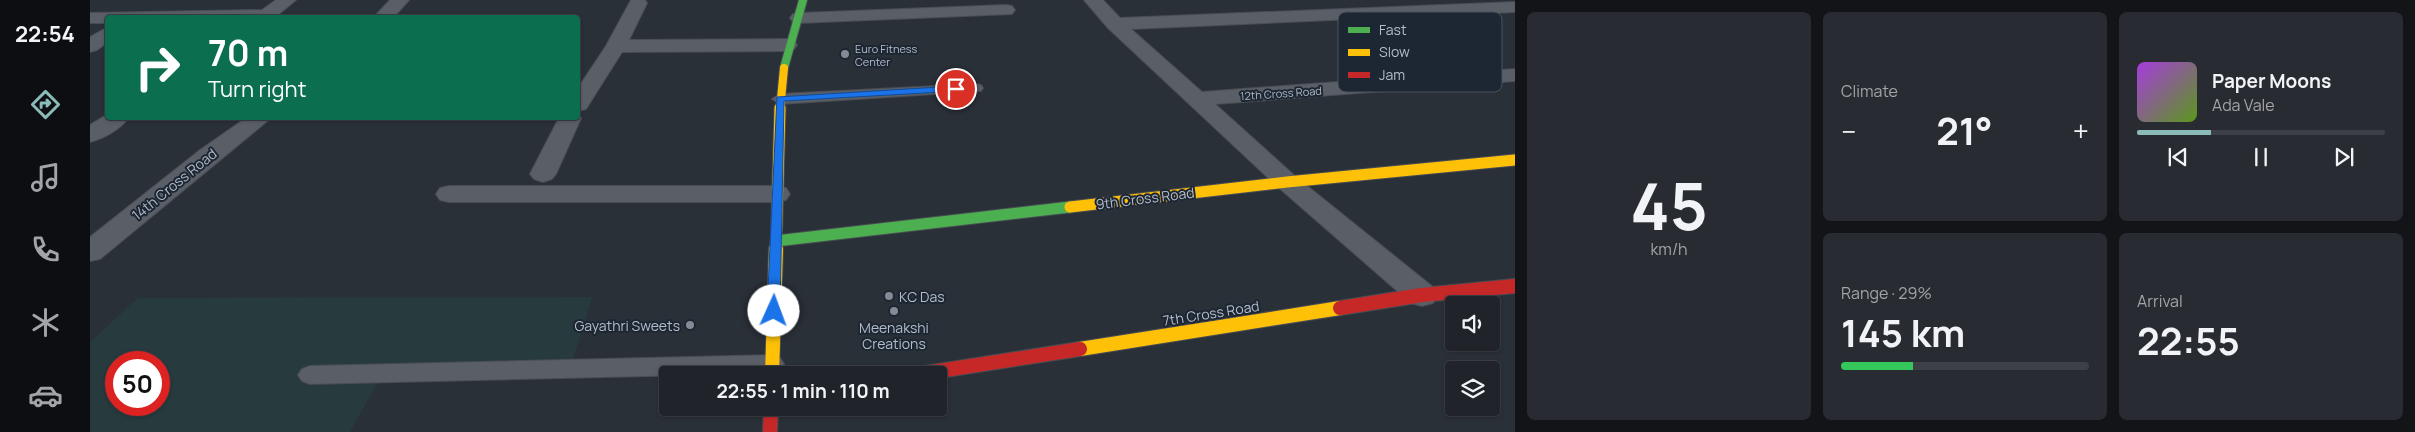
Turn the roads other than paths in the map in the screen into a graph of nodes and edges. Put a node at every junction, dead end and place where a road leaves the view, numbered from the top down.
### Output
1 (158, 0) edge
2 (287, 0) edge
3 (400, 0) edge
4 (1093, 0) edge
5 (1472, 0) edge
6 (638, 3) dead end
7 (1515, 7) edge
8 (1490, 8) junction
9 (801, 9) edge
10 (1006, 10) dead end
11 (1396, 12) edge
12 (1498, 12) edge
13 (1338, 14) edge
14 (1502, 14) edge
15 (133, 15) edge
16 (265, 15) edge
17 (385, 15) edge
18 (90, 18) edge
19 (105, 18) edge
20 (1515, 20) edge
21 (1115, 24) junction
22 (105, 36) edge
23 (787, 45) junction
24 (90, 46) edge
25 (616, 46) junction
26 (90, 50) edge
27 (105, 50) edge
28 (1515, 75) edge
29 (1502, 76) edge
30 (976, 88) dead end
31 (1338, 88) edge
32 (780, 99) junction
33 (1197, 99) junction
34 (580, 101) edge
35 (90, 111) edge
36 (105, 112) edge
37 (114, 120) edge
38 (257, 120) edge
39 (569, 120) edge
40 (90, 135) edge
41 (1515, 160) edge
42 (543, 174) dead end
43 (1287, 182) junction
44 (448, 194) dead end
45 (776, 194) junction
46 (776, 241) junction
47 (90, 252) edge
48 (1515, 286) edge
49 (1422, 295) junction
50 (772, 366) edge
51 (947, 370) edge
52 (659, 371) edge
53 (310, 375) dead end
54 (771, 416) edge
55 (770, 432) edge

1 - 15 street
2 - 16 street
3 - 17 street
4 - 21 street
5 - 8 street
6 - 25 street
7 - 8 street
8 - 11 street
8 - 12 street
9 - 10 street
9 - 23 street
13 - 21 street
14 - 20 street
18 - 19 street
21 - 33 street
22 - 24 street
23 - 25 street
23 - 32 street
25 - 34 street
26 - 27 street
28 - 29 street, 12th Cross Road
30 - 32 lane
31 - 33 street, 12th Cross Road
32 - 45 street
33 - 43 street
35 - 36 street
37 - 40 street
38 - 47 street, 14th Cross Road
39 - 42 street
41 - 43 street, 9th Cross Road
43 - 46 street, 9th Cross Road
43 - 49 street
44 - 45 street
45 - 46 street
46 - 50 street
48 - 49 street, 7th Cross Road
49 - 51 street, 7th Cross Road
52 - 53 lane
54 - 55 street

